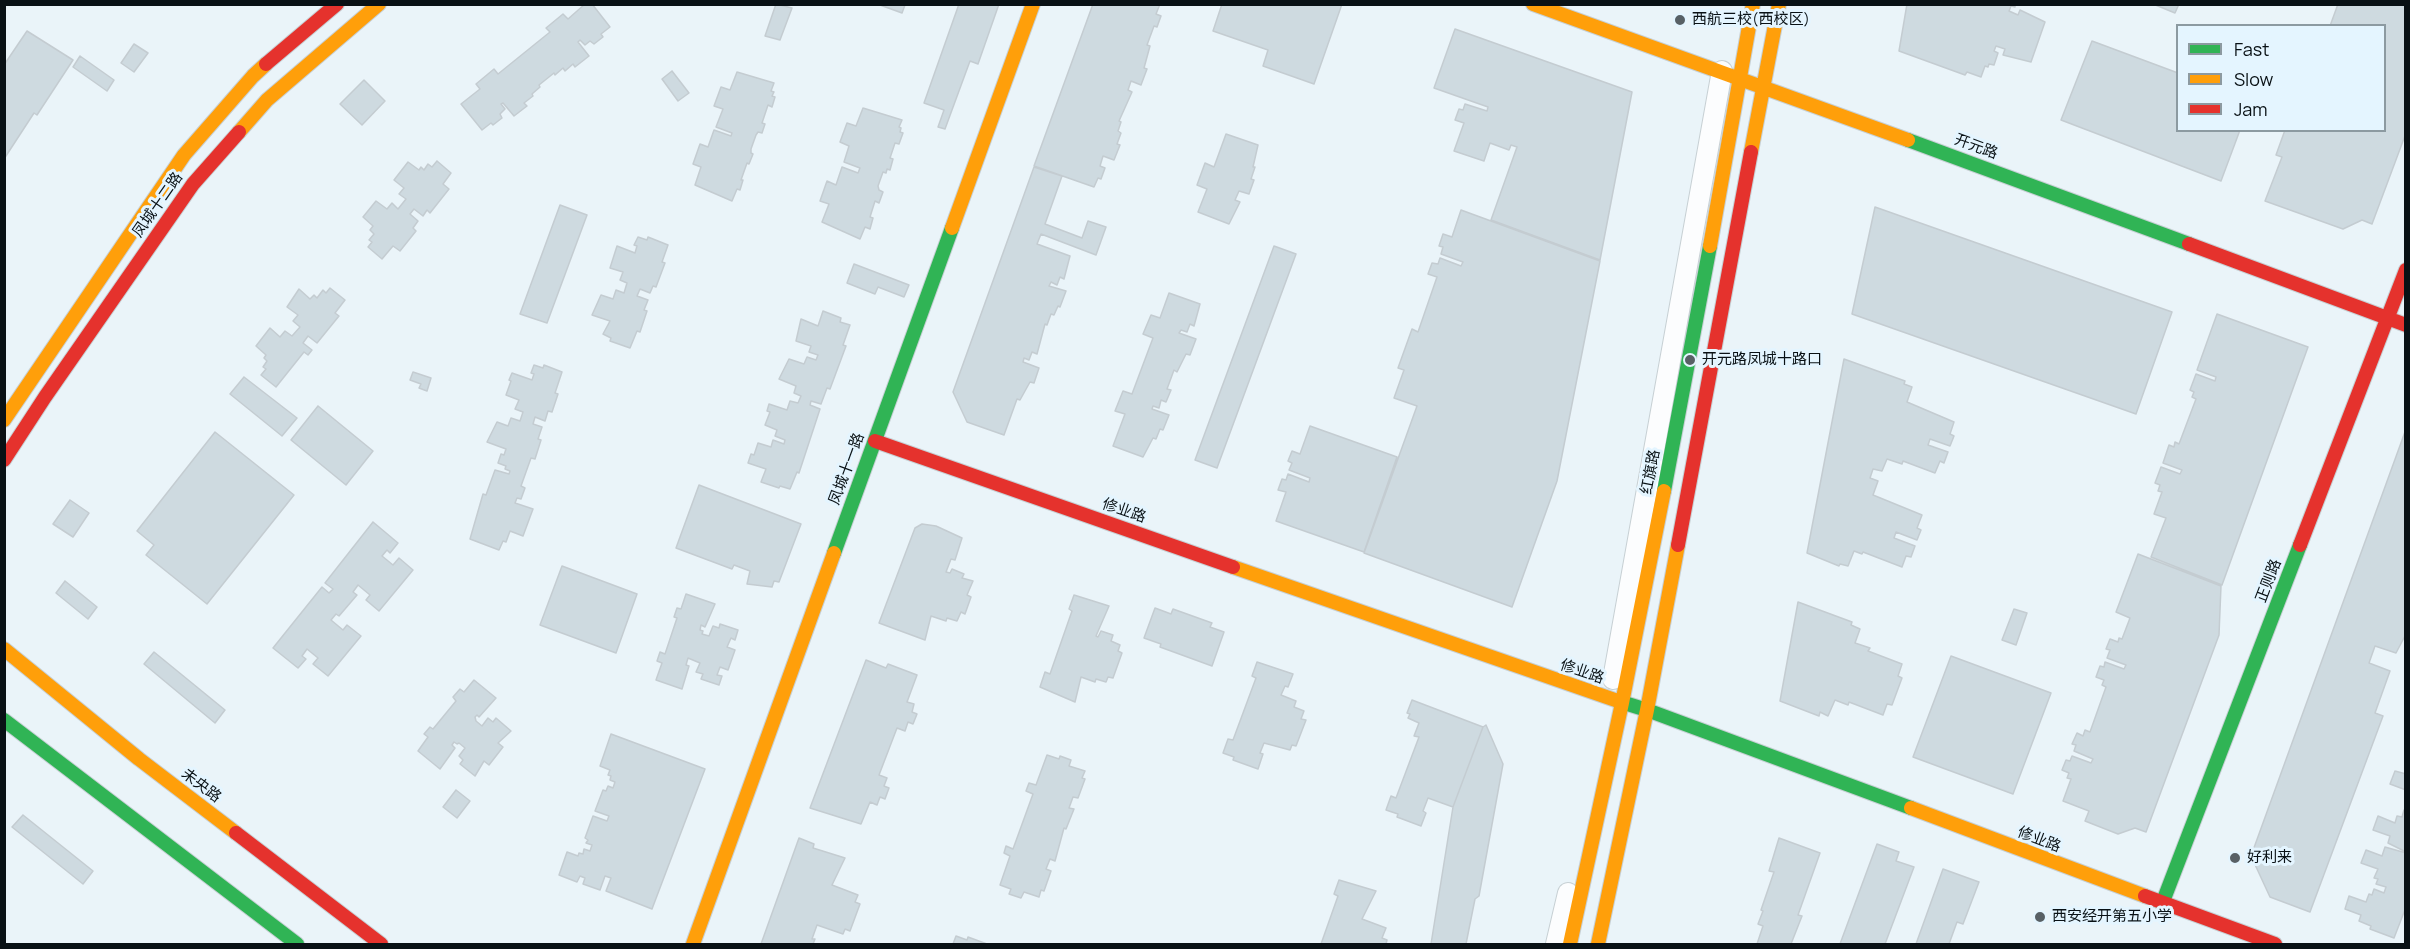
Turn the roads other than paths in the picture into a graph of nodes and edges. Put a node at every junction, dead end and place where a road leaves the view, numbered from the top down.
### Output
1 (337, 4) edge
2 (379, 4) edge
3 (1033, 4) edge
4 (1533, 4) edge
5 (1753, 4) edge
6 (1779, 4) edge
7 (1730, 74) junction
8 (1763, 86) junction
9 (2406, 270) edge
10 (2388, 318) junction
11 (2406, 325) edge
12 (4, 420) edge
13 (875, 441) junction
14 (4, 460) edge
15 (4, 649) edge
16 (1616, 701) junction
17 (1647, 710) junction
18 (4, 720) edge
19 (2162, 904) junction
20 (297, 945) edge
21 (381, 945) edge
22 (693, 945) edge
23 (1556, 945) edge
24 (1570, 945) edge
25 (1598, 945) edge
26 (2275, 945) edge

1 - 12 street, 凤城十二路
2 - 14 street, 凤城十二路
3 - 13 street, 凤城十一路
4 - 7 street, 开元路
5 - 7 street
6 - 8 street
7 - 8 street, 开元路
7 - 16 street
8 - 10 street, 开元路
8 - 17 street
9 - 10 street, 正则路
10 - 11 street, 开元路
10 - 19 street, 正则路
13 - 16 street, 修业路
13 - 22 street, 凤城十一路
15 - 21 street, 未央路
16 - 17 street, 修业路
16 - 23 street
16 - 24 street
17 - 19 street, 修业路
17 - 25 street
18 - 20 street
19 - 26 street, 修业路

